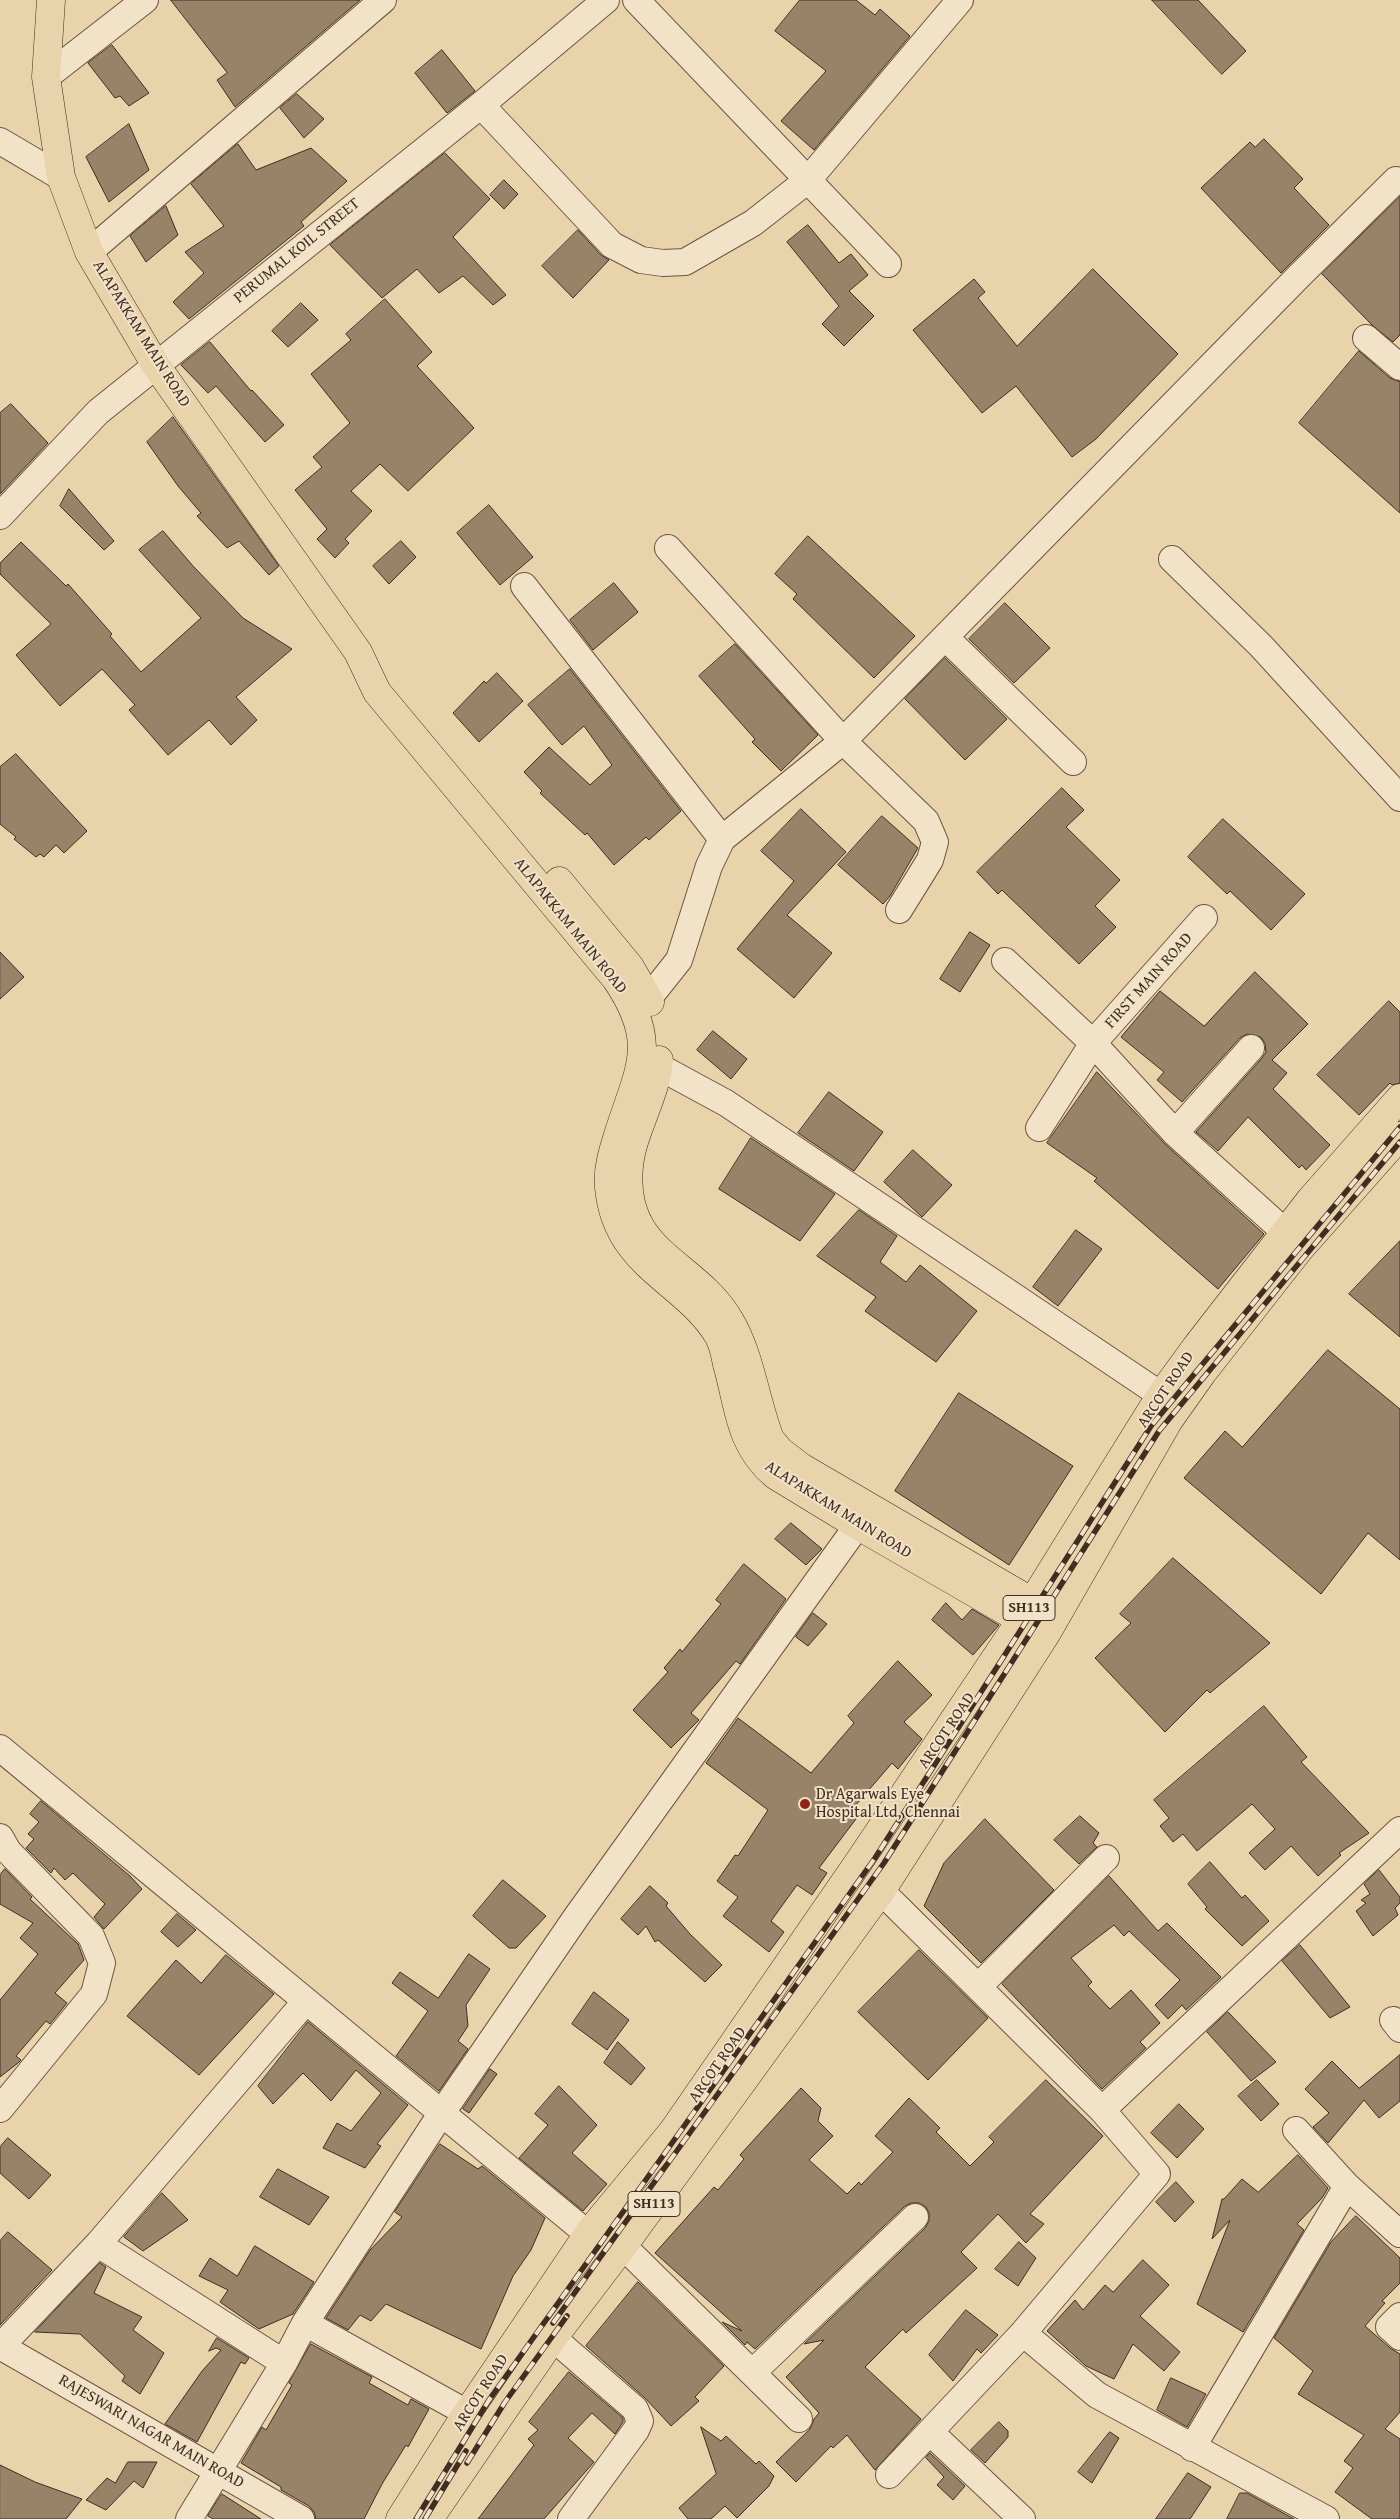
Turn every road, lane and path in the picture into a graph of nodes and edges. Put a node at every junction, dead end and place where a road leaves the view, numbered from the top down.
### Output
1 (51, 0) edge
2 (145, 0) edge
3 (383, 0) edge
4 (606, 0) edge
5 (636, 0) edge
6 (960, 0) edge
7 (46, 77) junction
8 (481, 105) junction
9 (0, 141) edge
10 (60, 177) junction
11 (808, 180) junction
12 (1396, 180) dead end
13 (89, 252) junction
14 (888, 264) dead end
15 (1366, 338) dead end
16 (156, 364) junction
17 (1400, 367) edge
18 (0, 516) edge
19 (668, 548) dead end
20 (1172, 558) dead end
21 (524, 586) dead end
22 (946, 638) junction
23 (843, 741) junction
24 (1073, 762) dead end
25 (1400, 798) edge
26 (722, 839) junction
27 (898, 910) dead end
28 (1204, 918) dead end
29 (1005, 961) dead end
30 (641, 1004) junction
31 (1093, 1043) junction
32 (1251, 1048) dead end
33 (651, 1062) junction
34 (1400, 1098) edge
35 (1039, 1128) dead end
36 (1175, 1133) junction
37 (1397, 1144) edge
38 (1286, 1232) junction
39 (1161, 1395) junction
40 (864, 1516) junction
41 (1027, 1611) junction
42 (1051, 1625) junction
43 (0, 1748) edge
44 (1400, 1830) edge
45 (3, 1851) edge
46 (1106, 1858) dead end
47 (881, 1891) junction
48 (978, 1987) junction
49 (306, 2001) junction
50 (0, 2109) edge
51 (1102, 2110) junction
52 (441, 2114) junction
53 (1296, 2130) dead end
54 (1347, 2186) junction
55 (915, 2217) dead end
56 (588, 2234) junction
57 (1400, 2234) edge
58 (98, 2244) junction
59 (623, 2246) junction
60 (1400, 2316) edge
61 (305, 2323) junction
62 (1023, 2333) junction
63 (1400, 2337) edge
64 (553, 2338) junction
65 (0, 2346) edge
66 (284, 2363) junction
67 (753, 2372) junction
68 (468, 2412) junction
69 (799, 2419) dead end
70 (930, 2432) junction
71 (1192, 2448) junction
72 (218, 2471) junction
73 (889, 2475) dead end
74 (1315, 2517) edge
75 (190, 2519) edge
76 (301, 2519) edge
77 (400, 2519) edge
78 (429, 2519) edge
79 (571, 2519) edge
80 (1022, 2519) edge

1 - 7 main road, ALAPAKKAM MAIN ROAD
2 - 7 street
3 - 13 street
4 - 8 street, PERUMAL KOIL STREET
5 - 11 street
6 - 11 street
7 - 10 main road, ALAPAKKAM MAIN ROAD
8 - 11 street
8 - 16 street, PERUMAL KOIL STREET
9 - 10 street
10 - 13 main road, ALAPAKKAM MAIN ROAD
11 - 14 street
12 - 22 street
13 - 16 main road, ALAPAKKAM MAIN ROAD
15 - 17 street
16 - 18 street, PERUMAL KOIL STREET
16 - 30 main road, ALAPAKKAM MAIN ROAD
19 - 23 street
20 - 25 street
21 - 26 street
22 - 23 street
22 - 24 street
23 - 26 street
23 - 27 street
26 - 30 street
28 - 31 street, FIRST MAIN ROAD
29 - 31 street
30 - 33 main road, ALAPAKKAM MAIN ROAD
31 - 35 street, FIRST MAIN ROAD
31 - 36 street, FIRST MAIN ROAD
32 - 36 street
33 - 39 street
33 - 40 main road, ALAPAKKAM MAIN ROAD
34 - 38 main road, ARCOT ROAD / SH113
36 - 38 street, FIRST MAIN ROAD
37 - 42 main road, ARCOT ROAD / SH113
38 - 39 main road, ARCOT ROAD / SH113
39 - 41 main road, ARCOT ROAD / SH113
40 - 41 main road, ALAPAKKAM MAIN ROAD
40 - 52 street
41 - 42 main road, ALAPAKKAM MAIN ROAD
41 - 56 main road, ARCOT ROAD / SH113
42 - 47 main road, ARCOT ROAD / SH113
43 - 49 street
44 - 51 street
45 - 50 street
46 - 48 street
47 - 48 street
47 - 59 main road, ARCOT ROAD / SH113
48 - 51 street
49 - 52 street
49 - 58 street
51 - 62 street
52 - 56 street
52 - 61 street
53 - 54 street
54 - 57 street
54 - 71 street
55 - 67 street
56 - 68 main road, ARCOT ROAD / SH113
58 - 65 street
58 - 66 street
59 - 64 main road, ARCOT ROAD / SH113
59 - 67 street
60 - 63 street
61 - 66 street
61 - 68 street
62 - 70 street
62 - 71 street
64 - 78 main road, ARCOT ROAD / SH113
64 - 79 street
65 - 72 street, RAJESWARI NAGAR MAIN ROAD
66 - 72 street
67 - 69 street
68 - 77 main road, ARCOT ROAD / SH113
70 - 73 street
70 - 80 street
71 - 74 street
72 - 75 street
72 - 76 street, RAJESWARI NAGAR MAIN ROAD

